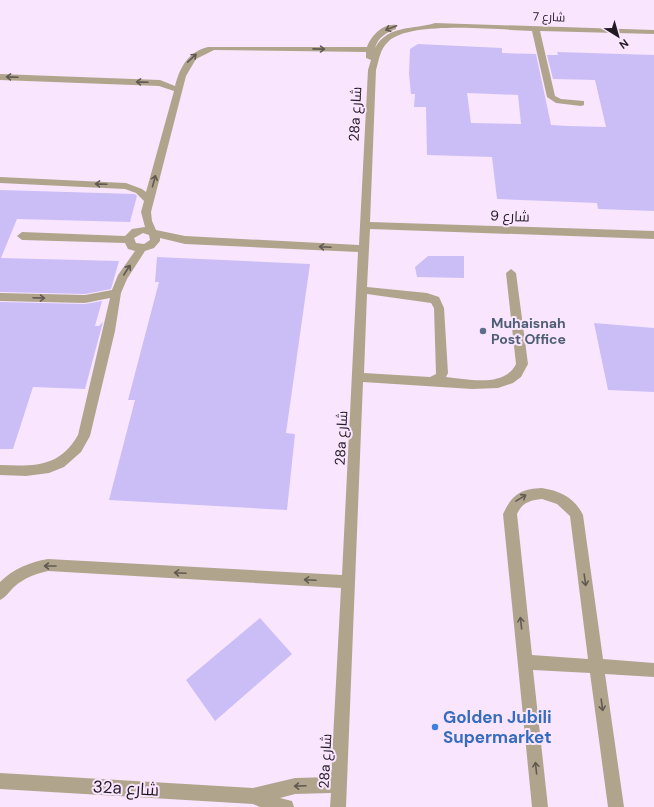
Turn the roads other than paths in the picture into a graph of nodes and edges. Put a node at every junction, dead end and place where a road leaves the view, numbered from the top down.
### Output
1 (443, 26) junction
2 (536, 29) junction
3 (654, 32) edge
4 (370, 50) junction
5 (372, 70) junction
6 (0, 77) edge
7 (179, 90) junction
8 (581, 103) dead end
9 (0, 180) edge
10 (149, 200) junction
11 (365, 225) junction
12 (153, 233) junction
13 (654, 235) edge
14 (22, 236) dead end
15 (128, 240) junction
16 (185, 240) junction
17 (147, 246) junction
18 (364, 249) junction
19 (511, 273) dead end
20 (363, 290) junction
21 (116, 293) junction
22 (0, 297) edge
23 (359, 377) junction
24 (436, 381) junction
25 (0, 470) edge
26 (349, 582) junction
27 (0, 593) edge
28 (525, 662) junction
29 (597, 666) junction
30 (654, 670) edge
31 (0, 781) edge
32 (339, 785) junction
33 (253, 796) junction
34 (286, 807) edge
35 (338, 807) edge
36 (540, 807) edge
37 (616, 807) edge

1 - 2 street, شارع 7
1 -> 4 street
1 - 5 street, 28a شارع
2 - 3 street, شارع 7
2 - 8 street
4 - 5 street, 28a شارع
7 -> 4 street
5 - 11 street, 28a شارع
7 -> 6 street
10 -> 7 street
10 -> 9 street
10 - 12 street
11 - 13 street, شارع 9
11 - 18 street, 28a شارع
12 - 15 street
12 - 16 street
12 - 17 street
14 - 15 street
15 - 17 street
16 - 17 street
18 -> 16 street
21 -> 17 street
18 - 20 street, 28a شارع
19 - 24 street
20 - 23 street, 28a شارع
20 - 24 street
22 -> 21 street
21 - 25 street
23 - 24 street
23 - 26 street, 28a شارع
26 -> 27 street
26 - 32 street, 28a شارع
28 - 29 street
28 -> 29 street
36 -> 28 street
29 - 30 street
29 -> 37 street
31 - 33 street, 32a شارع
32 -> 33 street, 32a شارع
32 - 35 street, 28a شارع
33 - 34 street, 32a شارع

